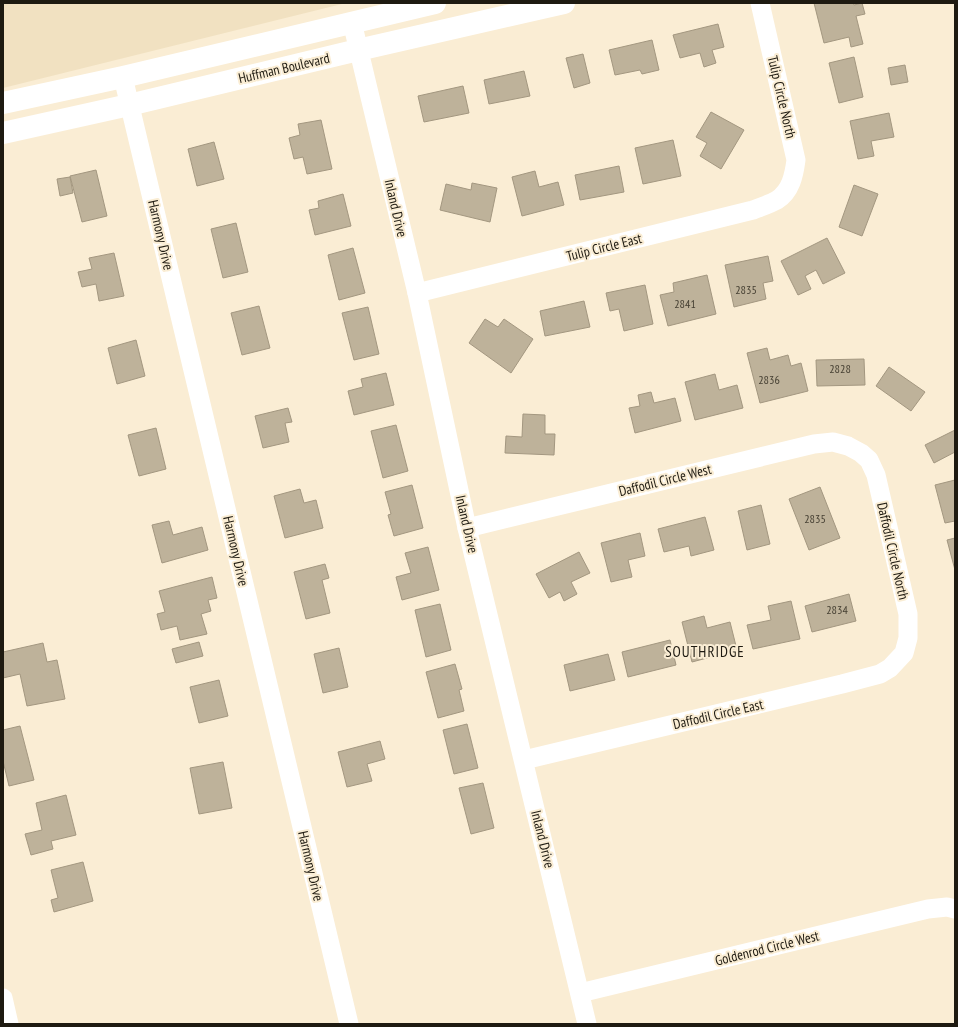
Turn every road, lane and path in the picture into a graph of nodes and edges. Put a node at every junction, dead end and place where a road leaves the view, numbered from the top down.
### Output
1 (435, 3) edge
2 (564, 3) edge
3 (760, 3) edge
4 (352, 22) junction
5 (358, 50) junction
6 (123, 77) junction
7 (3, 103) edge
8 (130, 105) junction
9 (3, 133) edge
10 (787, 191) joint
11 (417, 293) junction
12 (861, 453) joint
13 (467, 528) junction
14 (904, 653) joint
15 (524, 760) junction
16 (955, 909) edge
17 (580, 993) junction
18 (3, 998) edge
19 (9, 1024) edge
20 (349, 1024) edge
21 (587, 1024) edge

1 - 4 street, Huffman Boulevard
2 - 5 street, Huffman Boulevard
3 - 10 street, Tulip Circle North
4 - 5 street, Inland Drive
4 - 6 street, Huffman Boulevard
5 - 8 street, Huffman Boulevard
5 - 11 street, Inland Drive
6 - 7 street, Huffman Boulevard
6 - 8 street, Harmony Drive
8 - 9 street, Huffman Boulevard
8 - 20 street, Harmony Drive
10 - 11 street, Tulip Circle East
11 - 13 street, Inland Drive
12 - 13 street, Daffodil Circle West
12 - 14 street, Daffodil Circle North
13 - 15 street, Inland Drive
14 - 15 street, Daffodil Circle East
15 - 17 street, Inland Drive
16 - 17 street, Goldenrod Circle West
17 - 21 street, Inland Drive
18 - 19 street

